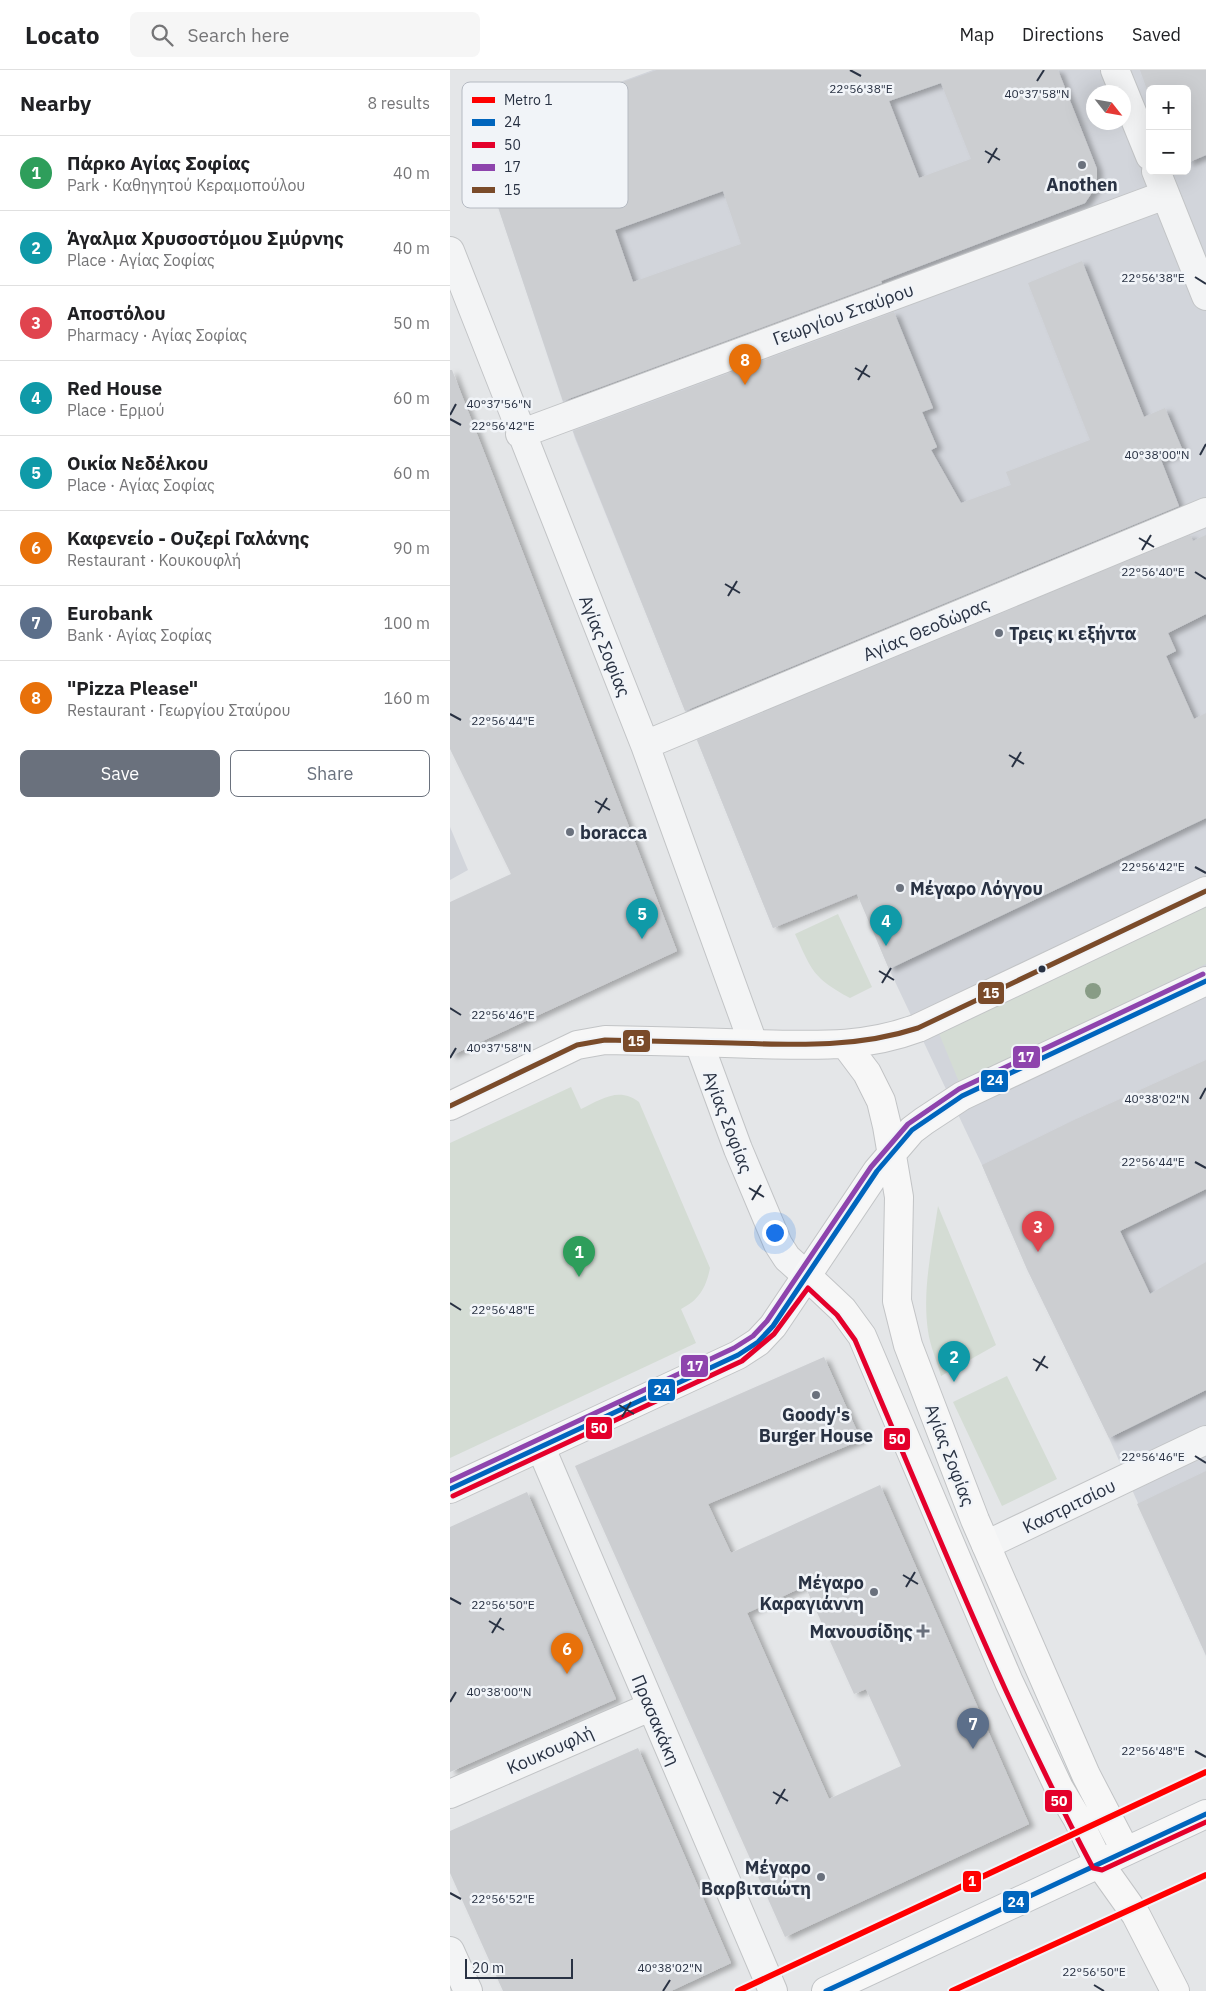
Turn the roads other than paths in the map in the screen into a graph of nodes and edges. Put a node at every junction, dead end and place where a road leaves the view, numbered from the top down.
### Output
1 (1115, 70) edge
2 (1146, 146) edge
3 (1161, 183) edge
4 (450, 252) edge
5 (1206, 296) edge
6 (520, 434) junction
7 (1206, 512) edge
8 (645, 745) junction
9 (1206, 891) edge
10 (1206, 980) edge
11 (698, 1043) junction
12 (753, 1044) junction
13 (846, 1045) junction
14 (450, 1106) edge
15 (892, 1153) junction
16 (807, 1276) junction
17 (1206, 1440) edge
18 (541, 1448) junction
19 (450, 1489) edge
20 (986, 1545) junction
21 (650, 1707) junction
22 (450, 1794) edge
23 (1206, 1814) edge
24 (1125, 1850) junction
25 (1099, 1863) junction
26 (450, 1951) edge
27 (468, 1991) edge
28 (773, 1991) edge
29 (826, 1991) edge
30 (1175, 1991) edge

1 - 2 street
3 - 5 street
3 - 6 street, Γεωργίου Σταύρου
4 - 6 street, Αγίας Σοφίας
6 - 8 street, Αγίας Σοφίας
7 - 8 street, Αγίας Θεοδώρας
8 - 12 street, Αγίας Σοφίας
9 - 13 main road
10 - 15 main road
11 - 12 main road
11 - 14 main road
11 - 16 street, Αγίας Σοφίας
12 - 13 main road
13 - 15 main road, Αγίας Σοφίας
15 - 16 main road
15 - 20 main road, Αγίας Σοφίας
16 - 18 main road
16 - 25 main road, Αγίας Σοφίας
17 - 20 street, Καστριτσίου
18 - 19 main road
18 - 21 street, Πρασακάκη
20 - 24 main road, Αγίας Σοφίας
21 - 22 street, Κουκουφλή
21 - 28 street, Πρασακάκη
23 - 24 main road
24 - 25 main road
25 - 29 main road
25 - 30 main road, Αγίας Σοφίας
26 - 27 street

